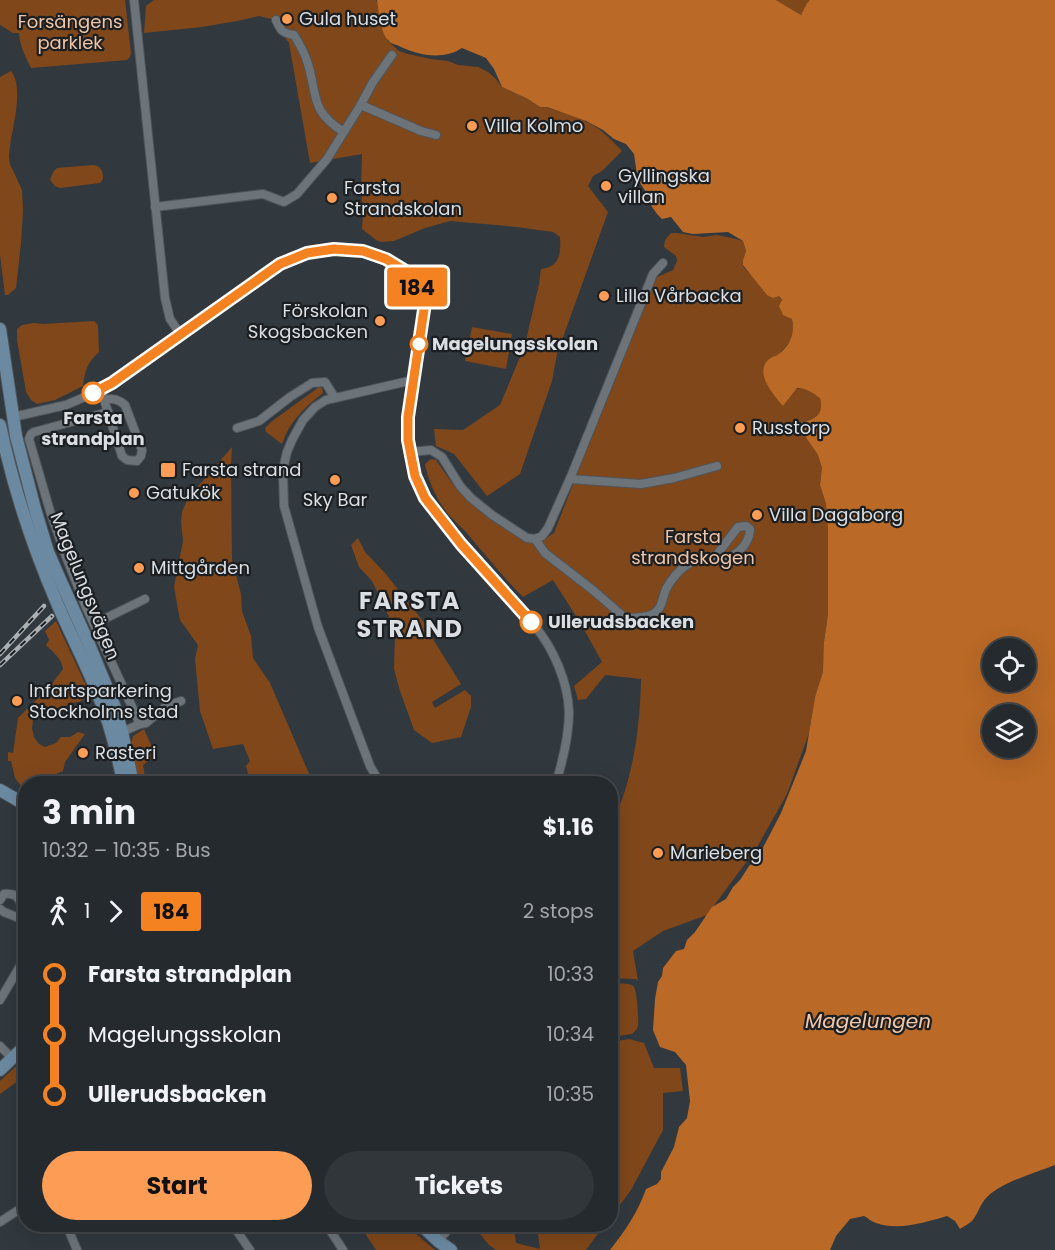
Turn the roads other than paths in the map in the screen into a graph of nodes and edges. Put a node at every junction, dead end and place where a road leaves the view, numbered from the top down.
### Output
1 (134, 0) edge
2 (276, 20) dead end
3 (392, 55) dead end
4 (361, 105) junction
5 (344, 132) junction
6 (436, 135) dead end
7 (155, 207) junction
8 (663, 263) dead end
9 (0, 329) edge
10 (181, 335) junction
11 (413, 380) junction
12 (101, 390) junction
13 (335, 398) junction
14 (104, 400) junction
15 (108, 412) junction
16 (13, 417) junction
17 (0, 420) edge
18 (0, 425) edge
19 (237, 428) dead end
20 (410, 452) junction
21 (717, 466) dead end
22 (570, 479) junction
23 (535, 539) junction
24 (715, 557) dead end
25 (145, 599) dead end
26 (94, 624) junction
27 (181, 701) dead end
28 (140, 724) junction
29 (122, 732) junction
30 (121, 776) edge
31 (131, 776) edge
32 (376, 776) edge
33 (558, 776) edge
34 (0, 790) edge
35 (18, 800) edge
36 (18, 898) edge
37 (0, 900) edge
38 (0, 909) edge
39 (18, 919) edge
40 (18, 970) edge
41 (0, 1000) edge
42 (0, 1046) edge
43 (18, 1052) edge
44 (12, 1058) junction
45 (0, 1070) edge
46 (18, 1210) edge
47 (0, 1222) edge
48 (69, 1232) edge
49 (238, 1232) edge
50 (331, 1232) edge
51 (428, 1232) edge
52 (446, 1232) edge
53 (438, 1241) junction
54 (77, 1250) edge
55 (250, 1250) edge
56 (343, 1250) edge
57 (451, 1250) edge

1 - 7 street
2 - 5 street
3 - 4 street
4 - 5 street
4 - 6 street
5 - 7 street
7 - 10 street
8 - 22 street
9 - 16 main road, Magelungsvägen
10 - 11 street
10 - 12 street
11 - 13 street
11 - 20 street
12 - 14 street
12 - 16 street
13 - 19 street
13 - 32 street
14 - 15 street
14 - 15 street
15 - 26 street
16 - 17 main road
16 - 29 main road, Magelungsvägen
18 - 30 main road, Magelungsvägen
20 - 23 street
20 - 33 street
21 - 22 street
22 - 23 street
23 - 24 street
25 - 26 street
26 - 28 street
27 - 28 street
28 - 29 street
29 - 31 main road, Magelungsvägen
34 - 35 main road
36 - 37 street
38 - 39 street
40 - 41 street
42 - 44 street
43 - 44 main road
44 - 45 main road
46 - 47 street
48 - 54 street
49 - 55 street
50 - 56 street
51 - 53 main road
52 - 53 street
53 - 57 main road

